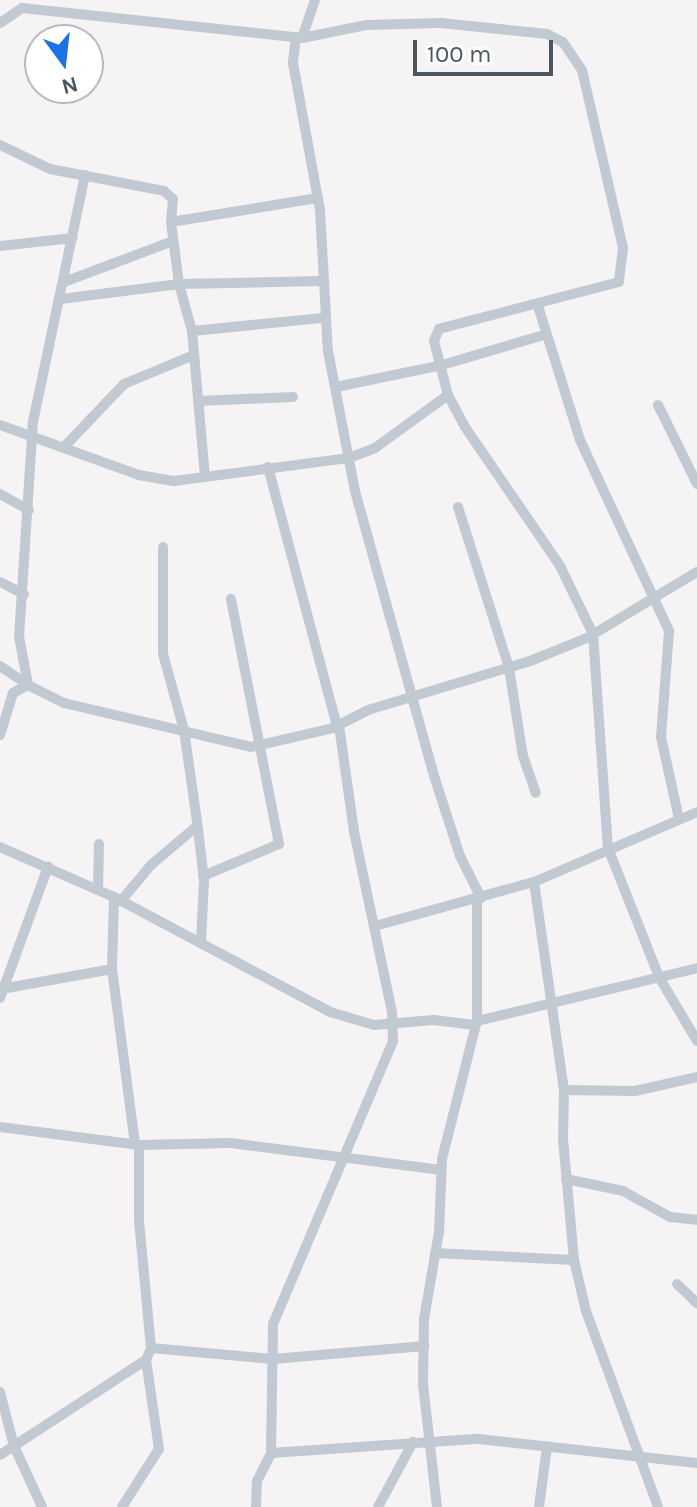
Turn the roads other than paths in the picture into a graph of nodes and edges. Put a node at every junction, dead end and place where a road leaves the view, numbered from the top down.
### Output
1 (315, 0) edge
2 (21, 4) edge
3 (0, 23) edge
4 (299, 38) junction
5 (0, 145) edge
6 (85, 175) junction
7 (318, 198) junction
8 (171, 222) junction
9 (73, 238) junction
10 (173, 241) junction
11 (0, 246) edge
12 (321, 281) junction
13 (64, 282) junction
14 (179, 284) junction
15 (61, 299) junction
16 (538, 306) junction
17 (323, 318) junction
18 (192, 331) junction
19 (547, 334) junction
20 (194, 355) junction
21 (442, 365) junction
22 (336, 387) junction
23 (448, 395) junction
24 (293, 397) dead end
25 (198, 401) junction
26 (658, 405) dead end
27 (0, 425) edge
28 (32, 436) junction
29 (65, 446) junction
30 (349, 458) junction
31 (268, 467) junction
32 (205, 476) junction
33 (697, 484) edge
34 (0, 494) edge
35 (458, 507) dead end
36 (29, 510) junction
37 (163, 547) dead end
38 (697, 572) edge
39 (0, 582) edge
40 (24, 594) junction
41 (231, 599) dead end
42 (652, 599) junction
43 (593, 634) junction
44 (0, 666) edge
45 (509, 668) junction
46 (28, 685) junction
47 (416, 697) junction
48 (338, 726) junction
49 (184, 730) junction
50 (0, 735) edge
51 (257, 746) junction
52 (536, 793) dead end
53 (697, 812) edge
54 (679, 819) junction
55 (197, 826) junction
56 (99, 844) dead end
57 (0, 847) edge
58 (608, 848) junction
59 (48, 867) junction
60 (203, 876) junction
61 (534, 882) junction
62 (98, 890) junction
63 (118, 899) junction
64 (479, 900) junction
65 (375, 926) junction
66 (201, 942) junction
67 (697, 968) edge
68 (112, 969) junction
69 (659, 977) junction
70 (1, 992) edge
71 (550, 1001) junction
72 (476, 1023) junction
73 (392, 1024) junction
74 (697, 1041) edge
75 (697, 1077) edge
76 (564, 1090) junction
77 (0, 1127) edge
78 (137, 1145) junction
79 (345, 1161) junction
80 (441, 1170) junction
81 (566, 1179) junction
82 (697, 1220) edge
83 (435, 1253) junction
84 (574, 1260) junction
85 (677, 1284) dead end
86 (697, 1303) edge
87 (424, 1346) junction
88 (151, 1348) junction
89 (273, 1359) junction
90 (146, 1360) junction
91 (0, 1392) edge
92 (428, 1441) junction
93 (413, 1442) junction
94 (14, 1446) junction
95 (547, 1447) junction
96 (271, 1453) junction
97 (0, 1455) edge
98 (639, 1457) junction
99 (697, 1463) edge
100 (42, 1507) edge
101 (122, 1507) edge
102 (256, 1507) edge
103 (378, 1507) edge
104 (437, 1507) edge
105 (539, 1507) edge
106 (658, 1507) edge

1 - 4 street
2 - 3 street
2 - 4 street
4 - 7 street
4 - 16 street
5 - 6 street
6 - 8 street
6 - 9 street
7 - 8 street
7 - 12 street
8 - 10 street
9 - 11 street
9 - 13 street
10 - 13 street
10 - 14 street
12 - 14 street
12 - 17 street
13 - 15 street
14 - 15 street
14 - 18 street
15 - 28 street
16 - 19 street
16 - 21 street
17 - 18 street
17 - 22 street
18 - 20 street
19 - 21 street
19 - 42 street
20 - 25 street
20 - 29 street
21 - 22 street
21 - 23 street
22 - 30 street
23 - 30 street
23 - 43 street
24 - 25 street
25 - 32 street
26 - 33 street
27 - 28 street
28 - 29 street
28 - 36 street
29 - 32 street
30 - 31 street
30 - 47 street
31 - 32 street
31 - 48 street
34 - 36 street
35 - 45 street
36 - 40 street
37 - 49 street
38 - 42 street
39 - 40 street
40 - 46 street
41 - 51 street
42 - 43 street
42 - 54 street
43 - 45 street
43 - 58 street
44 - 46 street
45 - 47 street
45 - 52 street
46 - 49 street
46 - 50 street
47 - 48 street
47 - 64 street
48 - 51 street
48 - 65 street
49 - 51 street
49 - 55 street
51 - 60 street
53 - 54 street
54 - 58 street
55 - 60 street
55 - 63 street
56 - 62 street
57 - 59 street
58 - 61 street
58 - 69 street
59 - 62 street
59 - 70 street
60 - 66 street
61 - 64 street
61 - 71 street
62 - 63 street
63 - 66 street
63 - 68 street
64 - 65 street
64 - 72 street
65 - 73 street
66 - 73 street
67 - 69 street
68 - 70 street
68 - 78 street
69 - 71 street
69 - 74 street
71 - 72 street
71 - 76 street
72 - 73 street
72 - 80 street
73 - 79 street
75 - 76 street
76 - 81 street
77 - 78 street
78 - 79 street
78 - 88 street
79 - 80 street
79 - 89 street
80 - 83 street
81 - 82 street
81 - 84 street
83 - 84 street
83 - 87 street
84 - 98 street
85 - 86 street
87 - 89 street
87 - 92 street
88 - 89 street
88 - 90 street
89 - 96 street
90 - 94 street
90 - 101 street
91 - 94 street
92 - 93 street
92 - 95 street
92 - 104 street
93 - 96 street
93 - 103 street
94 - 97 street
94 - 100 street
95 - 98 street
95 - 105 street
96 - 102 street
98 - 99 street
98 - 106 street

